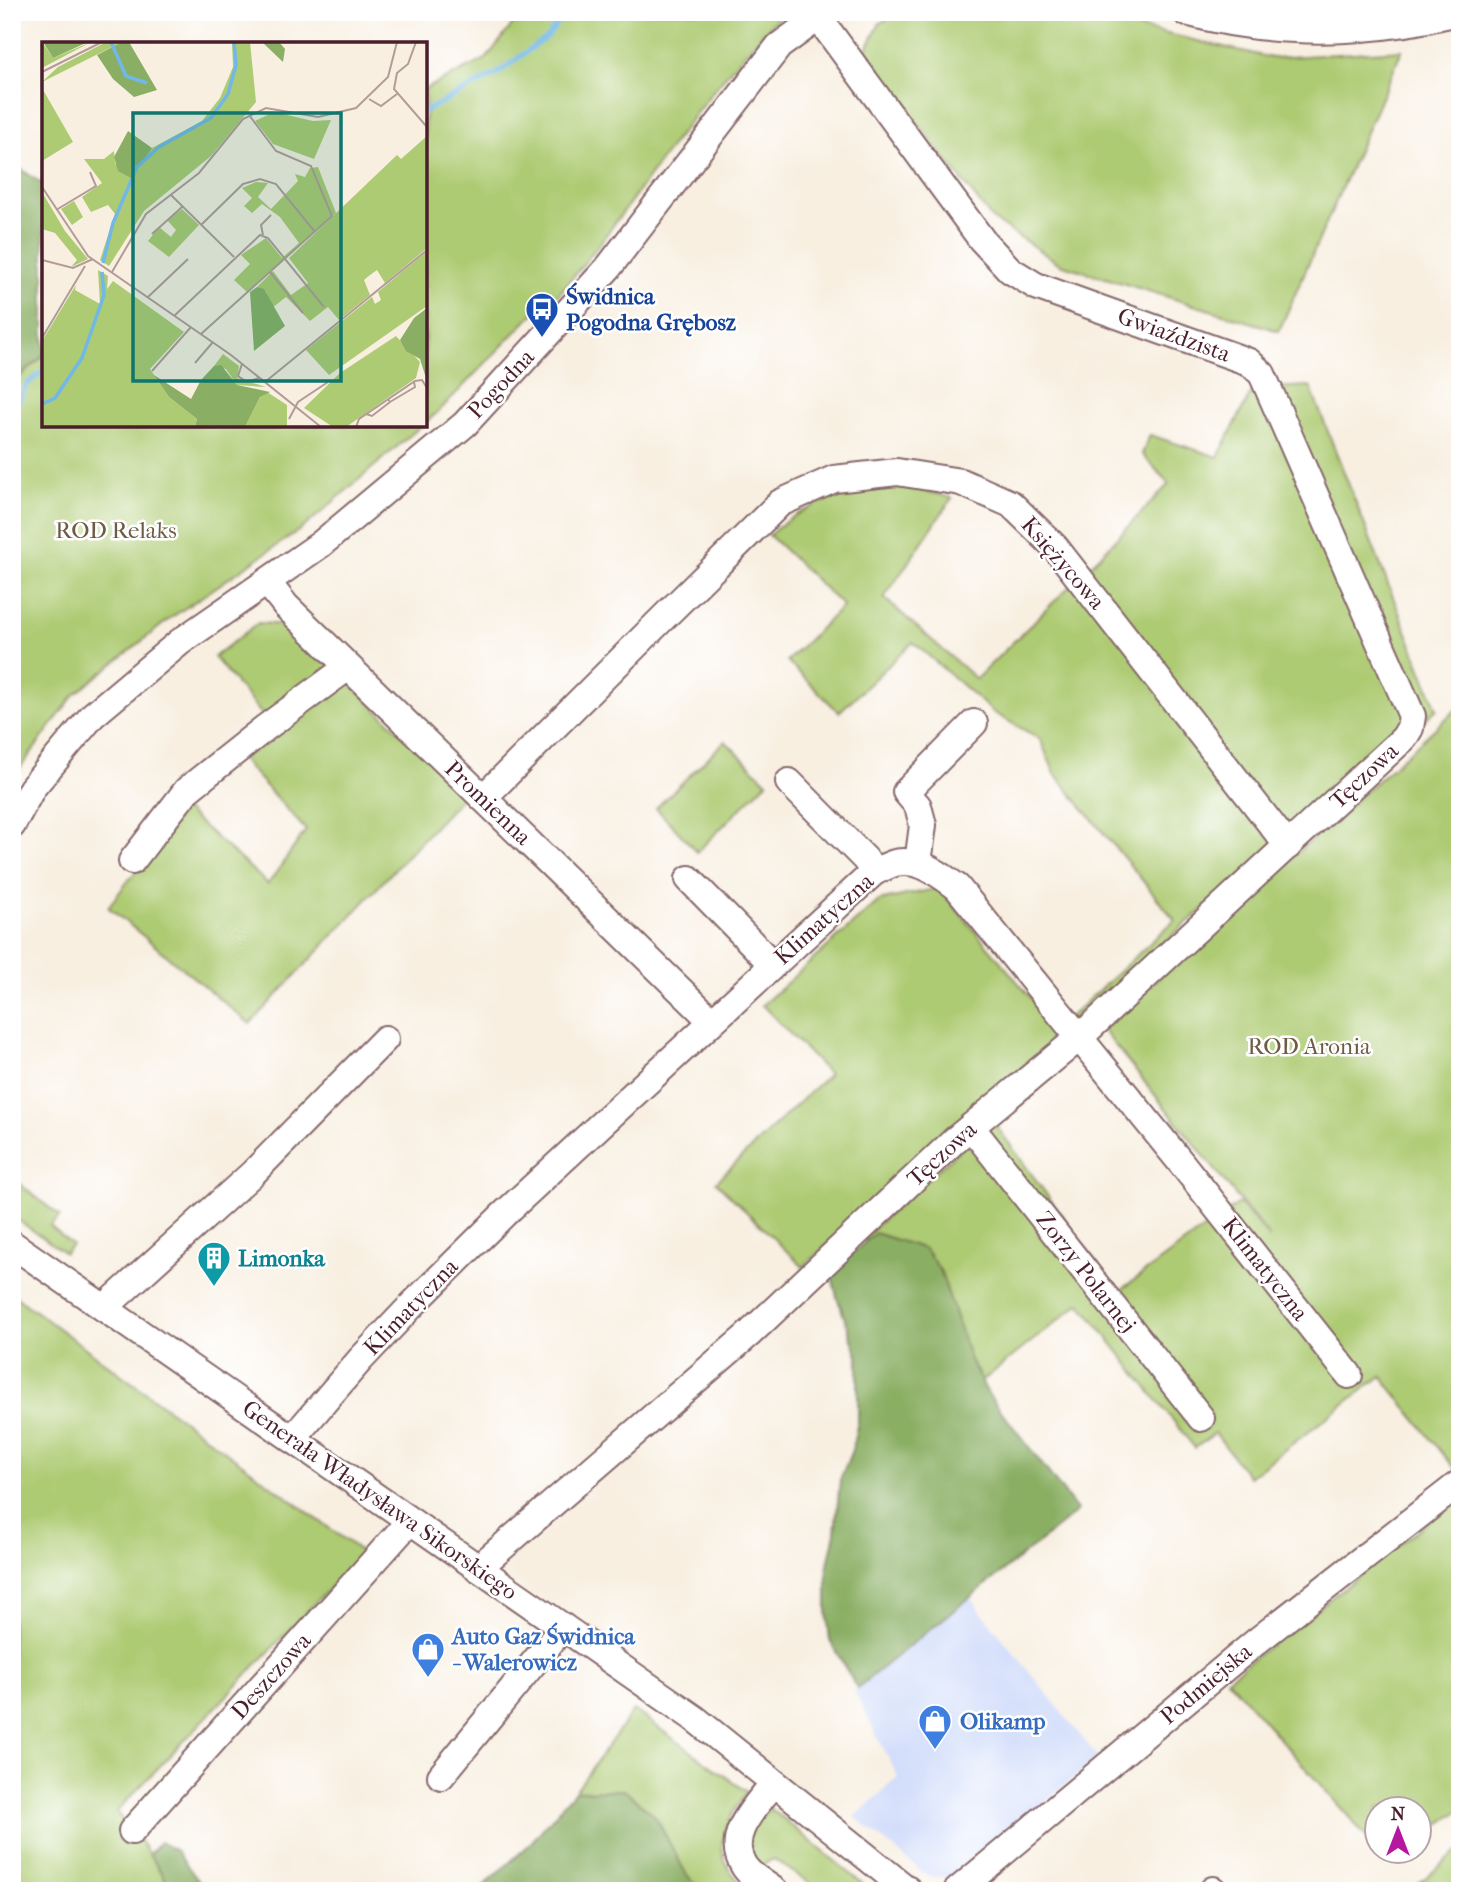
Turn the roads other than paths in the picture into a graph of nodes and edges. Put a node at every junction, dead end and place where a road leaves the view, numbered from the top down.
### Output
1 (1186, 12) edge
2 (1459, 12) edge
3 (822, 15) edge
4 (267, 582) junction
5 (348, 667) junction
6 (974, 723) dead end
7 (1404, 738) joint
8 (789, 782) dead end
9 (483, 798) junction
10 (12, 825) edge
11 (1287, 846) junction
12 (132, 861) dead end
13 (918, 863) junction
14 (874, 872) junction
15 (689, 879) dead end
16 (773, 965) junction
17 (712, 1021) junction
18 (1080, 1037) junction
19 (384, 1039) dead end
20 (971, 1127) junction
21 (12, 1244) edge
22 (104, 1308) junction
23 (1349, 1376) dead end
24 (1201, 1418) dead end
25 (292, 1439) junction
26 (1459, 1484) edge
27 (410, 1521) junction
28 (483, 1563) junction
29 (563, 1627) junction
30 (441, 1776) dead end
31 (774, 1783) junction
32 (132, 1831) dead end
33 (894, 1887) edge
34 (775, 1891) edge
35 (957, 1891) edge

1 - 2 street
3 - 4 street, Pogodna
3 - 7 street, Gwiaździsta
4 - 5 street, Promienna
4 - 10 street, Pogodna
5 - 9 street, Promienna
5 - 12 street
6 - 13 street
7 - 11 street, Tęczowa
8 - 14 street
9 - 11 street, Księżycowa
9 - 17 street, Promienna
11 - 18 street, Tęczowa
13 - 14 street, Klimatyczna
13 - 18 street, Klimatyczna
14 - 16 street, Klimatyczna
15 - 16 street
16 - 17 street, Klimatyczna
17 - 25 street, Klimatyczna
18 - 20 street, Tęczowa
18 - 23 street, Klimatyczna
19 - 22 street
20 - 24 street, Zorzy Polarnej
20 - 28 street, Tęczowa
21 - 22 street, Generała Władysława Sikorskiego
22 - 25 street, Generała Władysława Sikorskiego
25 - 27 street, Generała Władysława Sikorskiego
26 - 35 street, Podmiejska
27 - 28 street, Generała Władysława Sikorskiego
27 - 32 street, Deszczowa
28 - 29 street, Generała Władysława Sikorskiego
29 - 30 street
29 - 31 street, Generała Władysława Sikorskiego
31 - 33 street, Generała Władysława Sikorskiego
31 - 34 street

